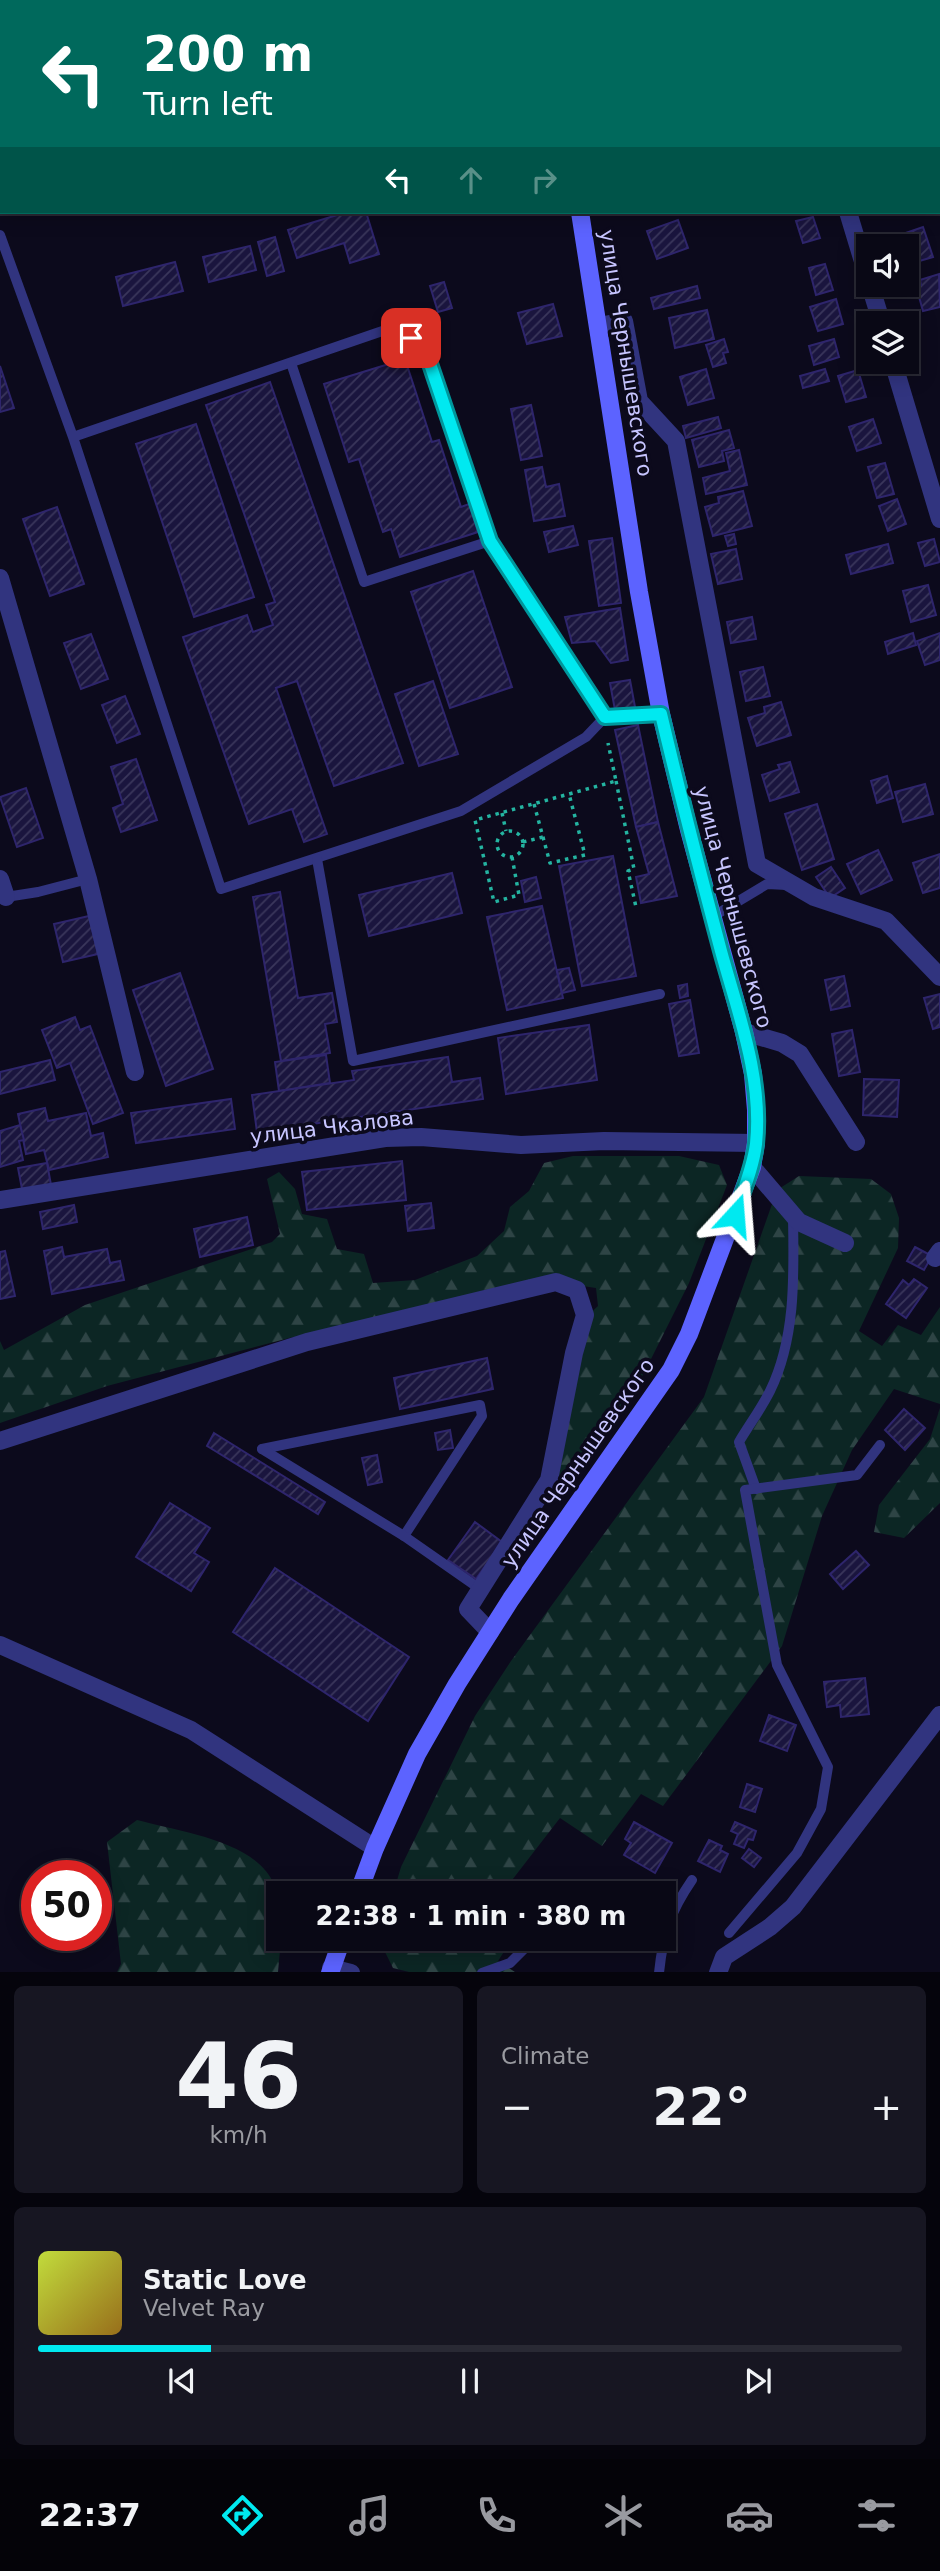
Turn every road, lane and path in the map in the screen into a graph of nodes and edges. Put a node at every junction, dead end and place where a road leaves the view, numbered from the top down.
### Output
1 (580, 214) edge
2 (849, 214) edge
3 (0, 236) edge
4 (856, 238) edge
5 (600, 326) junction
6 (291, 363) junction
7 (897, 374) edge
8 (74, 437) junction
9 (940, 519) edge
10 (490, 541) junction
11 (0, 578) edge
12 (661, 714) junction
13 (605, 717) junction
14 (608, 743) dead end
15 (616, 781) junction
16 (569, 794) junction
17 (534, 804) junction
18 (502, 813) junction
19 (506, 832) junction
20 (542, 836) junction
21 (523, 842) junction
22 (512, 857) junction
23 (317, 859) junction
24 (0, 879) edge
25 (88, 879) junction
26 (794, 886) junction
27 (6, 897) joint
28 (636, 907) dead end
29 (712, 916) junction
30 (940, 977) edge
31 (660, 994) dead end
32 (744, 1032) junction
33 (135, 1072) dead end
34 (856, 1142) dead end
35 (756, 1143) junction
36 (752, 1167) junction
37 (0, 1200) edge
38 (793, 1215) junction
39 (845, 1242) dead end
40 (0, 1441) edge
41 (880, 1445) dead end
42 (757, 1489) junction
43 (404, 1536) junction
44 (480, 1589) junction
45 (490, 1632) junction
46 (0, 1645) edge
47 (940, 1715) edge
48 (374, 1848) junction
49 (692, 1880) dead end
50 (363, 1881) edge
51 (729, 1933) dead end
52 (337, 1951) edge
53 (522, 1951) edge
54 (330, 1970) edge
55 (351, 1972) edge
56 (482, 1972) edge
57 (659, 1972) edge
58 (718, 1972) edge

1 - 5 main road, улица Чернышевского
2 - 4 street
3 - 8 lane
5 - 12 main road, улица Чернышевского
5 - 26 street
6 - 8 lane
6 - 10 lane
6 - 10 lane
7 - 9 street
8 - 23 lane
10 - 13 lane
11 - 25 street
12 - 13 lane
12 - 29 main road, улица Чернышевского
13 - 23 lane
14 - 15 path
15 - 16 path
15 - 28 path
16 - 17 path
16 - 20 path
17 - 18 path
17 - 20 path
18 - 19 path
18 - 22 path
19 - 21 path
19 - 22 path
20 - 21 path
21 - 22 path
23 - 31 lane
24 - 27 street
25 - 27 lane
25 - 33 street
26 - 29 lane
26 - 30 street
29 - 32 main road, улица Чернышевского
32 - 34 street
32 - 35 main road, улица Чернышевского
35 - 36 main road, улица Чернышевского
35 - 37 street, улица Чкалова
36 - 38 street
36 - 45 main road, улица Чернышевского
38 - 39 street
38 - 42 lane
40 - 44 street
41 - 42 lane
42 - 51 lane
43 - 43 lane
43 - 44 lane
44 - 45 street
45 - 48 main road, улица Чернышевского
46 - 48 street
47 - 58 street
48 - 50 main road, улица Чернышевского
49 - 57 lane
52 - 54 main road
53 - 56 lane
54 - 55 street

